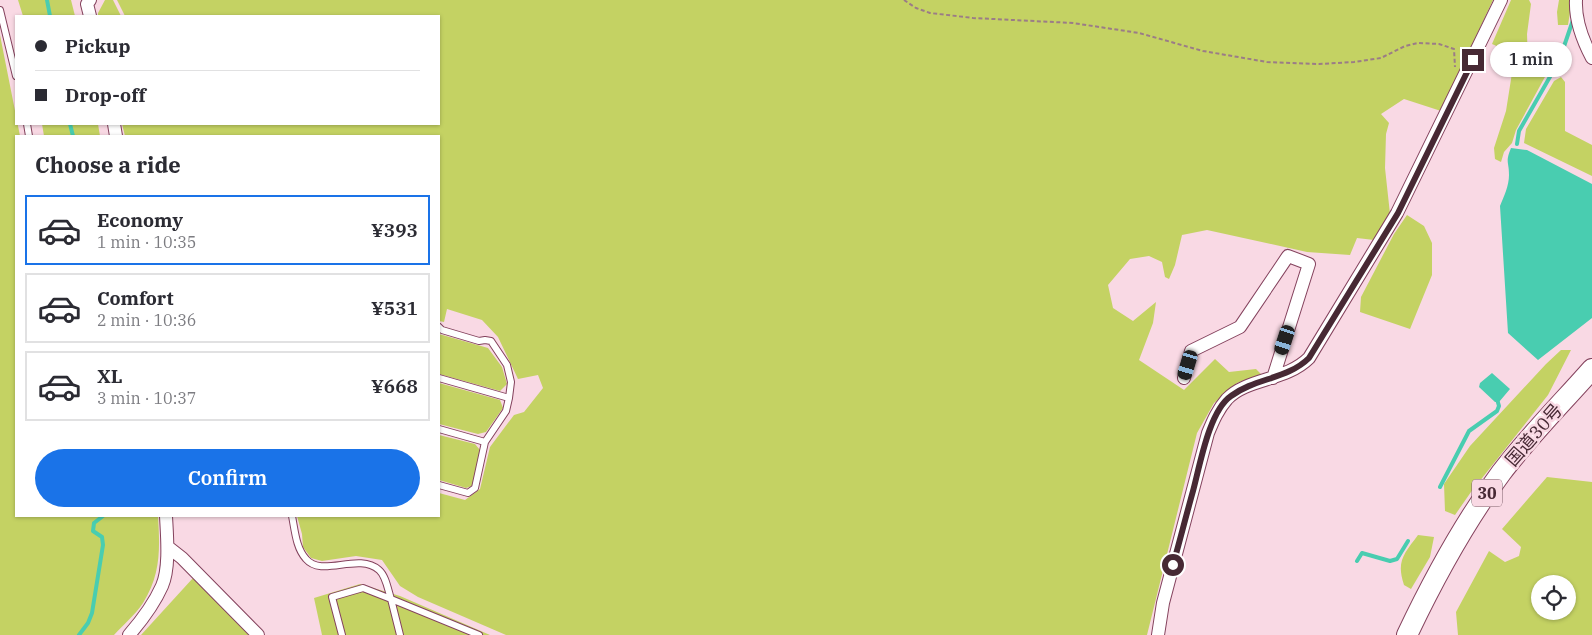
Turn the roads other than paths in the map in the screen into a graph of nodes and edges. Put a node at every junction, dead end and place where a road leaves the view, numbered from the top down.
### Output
1 (1501, 0) edge
2 (1576, 6) edge
3 (0, 10) edge
4 (1592, 58) edge
5 (15, 72) edge
6 (440, 329) edge
7 (1592, 369) edge
8 (440, 378) edge
9 (1184, 378) dead end
10 (1273, 378) junction
11 (1592, 388) edge
12 (509, 398) junction
13 (440, 429) edge
14 (485, 442) junction
15 (440, 485) edge
16 (166, 517) edge
17 (292, 517) edge
18 (168, 547) junction
19 (390, 599) junction
20 (129, 635) edge
21 (258, 635) edge
22 (342, 635) edge
23 (400, 635) edge
24 (479, 635) edge
25 (1158, 635) edge
26 (1407, 635) edge
27 (1422, 635) edge

1 - 10 street
2 - 4 street
3 - 5 lane
6 - 12 lane
7 - 26 highway, 国道30号 / 30
8 - 12 lane
9 - 10 street
10 - 25 street
11 - 27 highway, 国道30号 / 30
12 - 14 lane
13 - 14 lane
14 - 15 lane
16 - 18 street
17 - 19 lane
18 - 20 street
18 - 21 street
19 - 22 lane
19 - 23 lane
19 - 24 lane

